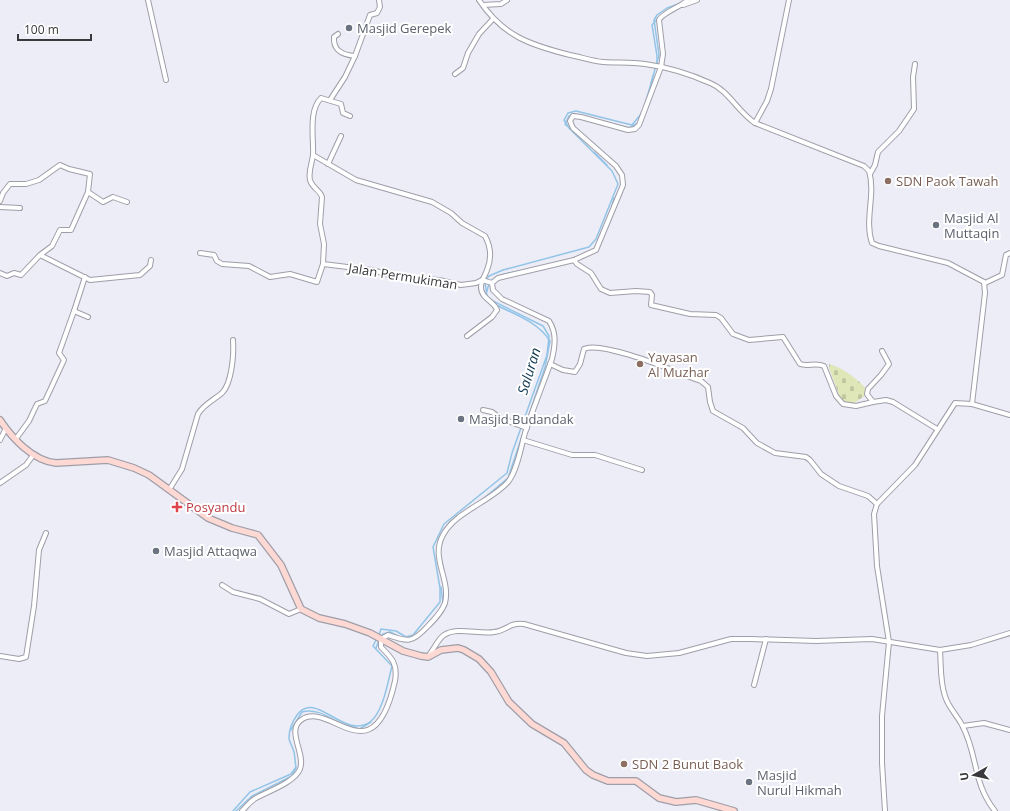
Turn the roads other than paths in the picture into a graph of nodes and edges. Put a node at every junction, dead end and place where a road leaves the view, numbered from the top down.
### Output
1 (148, 0) edge
2 (379, 0) edge
3 (480, 0) edge
4 (507, 0) edge
5 (688, 0) edge
6 (697, 0) edge
7 (788, 0) edge
8 (482, 5) junction
9 (682, 5) junction
10 (493, 19) junction
11 (338, 34) dead end
12 (355, 56) junction
13 (914, 64) dead end
14 (661, 67) junction
15 (455, 74) dead end
16 (166, 80) dead end
17 (330, 100) junction
18 (350, 116) dead end
19 (755, 123) junction
20 (341, 136) dead end
21 (313, 155) junction
22 (328, 164) junction
23 (870, 174) junction
24 (88, 192) junction
25 (0, 201) edge
26 (127, 202) dead end
27 (0, 207) edge
28 (20, 208) dead end
29 (200, 253) dead end
30 (1010, 253) edge
31 (40, 255) junction
32 (151, 260) dead end
33 (574, 260) junction
34 (323, 264) junction
35 (0, 272) edge
36 (85, 277) junction
37 (483, 281) junction
38 (491, 282) junction
39 (985, 283) junction
40 (74, 311) junction
41 (88, 317) dead end
42 (467, 336) dead end
43 (233, 340) dead end
44 (882, 351) dead end
45 (550, 364) junction
46 (873, 402) junction
47 (972, 404) junction
48 (483, 410) dead end
49 (1010, 415) edge
50 (0, 420) edge
51 (6, 428) junction
52 (526, 428) junction
53 (937, 429) junction
54 (0, 440) edge
55 (15, 440) junction
56 (523, 440) junction
57 (34, 454) junction
58 (642, 470) dead end
59 (0, 483) edge
60 (170, 490) junction
61 (878, 504) junction
62 (46, 534) dead end
63 (222, 585) dead end
64 (301, 609) junction
65 (1010, 633) edge
66 (380, 639) junction
67 (766, 639) junction
68 (889, 642) junction
69 (940, 650) junction
70 (0, 656) edge
71 (428, 657) junction
72 (754, 685) dead end
73 (963, 726) junction
74 (1010, 730) edge
75 (242, 811) edge
76 (734, 811) edge
77 (885, 811) edge
78 (996, 811) edge

1 - 16 street
2 - 12 street
3 - 8 street
4 - 8 street
5 - 9 street
6 - 9 street
7 - 19 street
8 - 10 street
9 - 14 street
10 - 14 street
10 - 15 street
11 - 12 street
12 - 17 street
13 - 23 street
14 - 19 street
14 - 33 street
17 - 18 street
17 - 21 street
19 - 23 street
20 - 22 street
21 - 22 street
21 - 34 street
22 - 37 street
23 - 39 street
24 - 25 street
24 - 26 street
24 - 31 street
27 - 28 street
29 - 34 street
30 - 39 street
31 - 35 street
31 - 36 street
32 - 36 street
33 - 38 street
33 - 46 street
34 - 37 street, Jalan Permukiman
36 - 40 street
37 - 38 street, Jalan Permukiman
37 - 42 street
38 - 45 street
39 - 47 street
40 - 41 street
40 - 55 street
43 - 60 street
44 - 46 street
45 - 52 street
45 - 61 street
46 - 53 street
47 - 49 street
47 - 53 street
48 - 52 street
50 - 51 street
51 - 54 street
51 - 55 street
52 - 56 street
53 - 61 street
55 - 57 street
56 - 58 street
56 - 66 street
57 - 59 street
57 - 60 street
60 - 64 street
61 - 68 street
62 - 70 street
63 - 64 street
64 - 66 street
65 - 69 street
66 - 71 street
66 - 75 street
67 - 68 street
67 - 71 street
67 - 72 street
68 - 69 street
68 - 77 street
69 - 73 street
71 - 76 street
73 - 74 street
73 - 78 street

